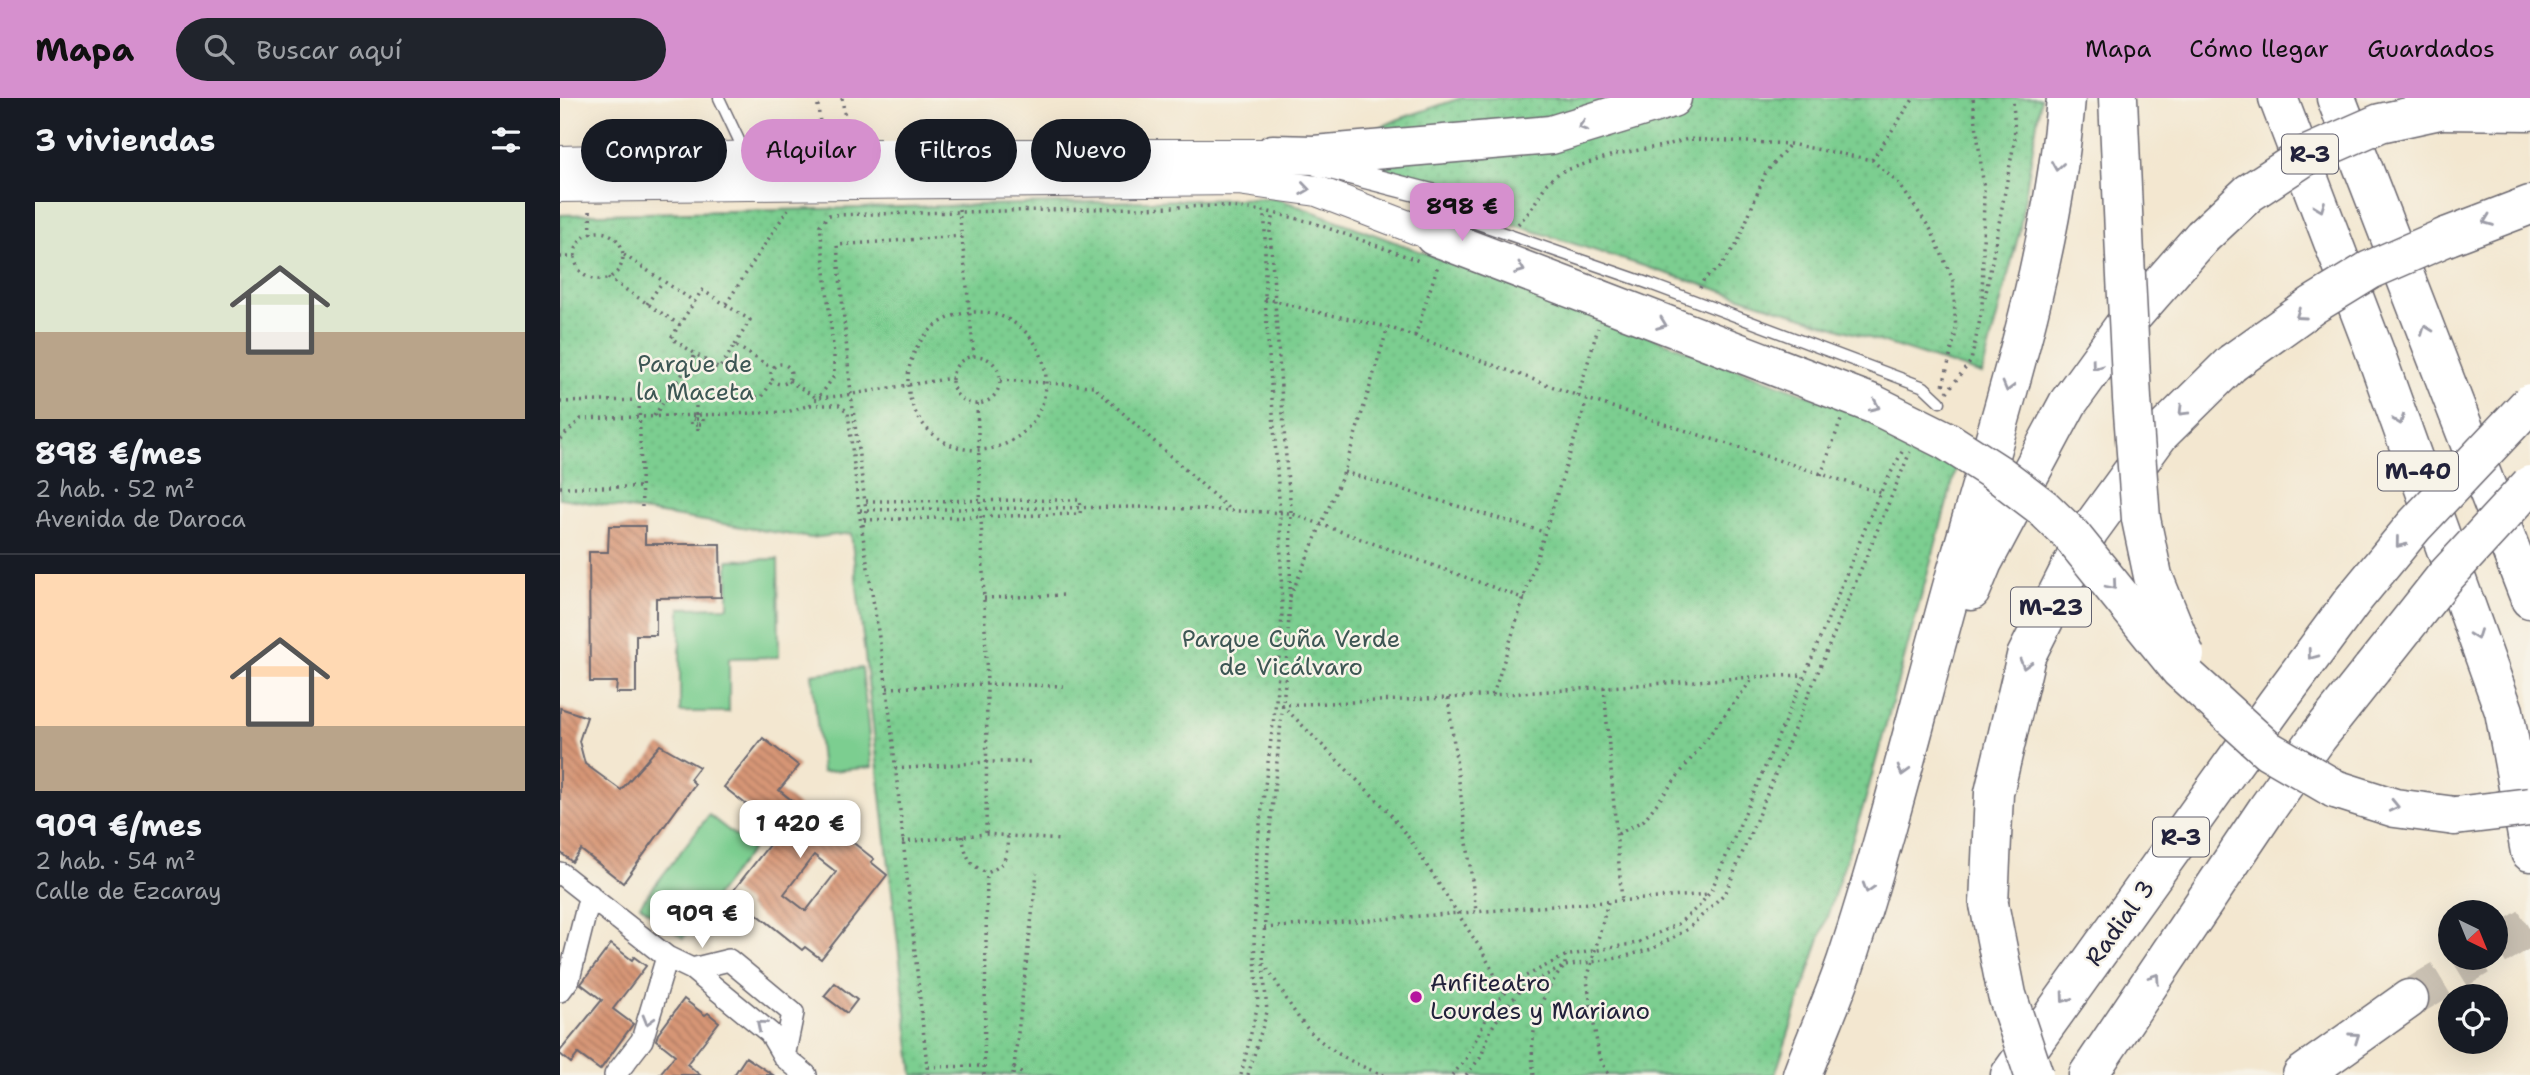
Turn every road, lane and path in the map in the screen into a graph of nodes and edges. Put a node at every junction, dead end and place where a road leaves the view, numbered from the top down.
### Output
1 (719, 98) edge
2 (817, 98) edge
3 (842, 98) edge
4 (1672, 98) edge
5 (1914, 98) edge
6 (1973, 98) edge
7 (2013, 98) edge
8 (2066, 98) edge
9 (2118, 98) edge
10 (2278, 98) edge
11 (2336, 98) edge
12 (2530, 111) edge
13 (820, 119) edge
14 (846, 119) edge
15 (741, 144) edge
16 (1790, 144) junction
17 (1273, 153) junction
18 (881, 154) edge
19 (741, 157) edge
20 (560, 160) edge
21 (1872, 160) junction
22 (560, 187) edge
23 (959, 198) dead end
24 (1277, 201) dead end
25 (792, 202) dead end
26 (2530, 205) edge
27 (590, 207) dead end
28 (959, 211) junction
29 (590, 233) junction
30 (1510, 234) junction
31 (961, 236) junction
32 (1442, 237) junction
33 (624, 256) junction
34 (560, 257) edge
35 (575, 257) junction
36 (608, 278) junction
37 (663, 281) junction
38 (1265, 298) junction
39 (1693, 300) junction
40 (1275, 301) junction
41 (695, 302) junction
42 (647, 304) junction
43 (726, 304) junction
44 (1982, 310) junction
45 (969, 312) junction
46 (1598, 313) junction
47 (680, 325) junction
48 (1388, 327) junction
49 (1415, 336) junction
50 (735, 345) junction
51 (696, 354) junction
52 (974, 356) junction
53 (772, 368) junction
54 (952, 378) junction
55 (1000, 380) junction
56 (772, 381) junction
57 (789, 381) junction
58 (907, 384) junction
59 (1046, 385) junction
60 (851, 394) junction
61 (1578, 396) junction
62 (817, 398) junction
63 (665, 399) junction
64 (696, 399) junction
65 (1587, 399) junction
66 (639, 400) junction
67 (560, 402) edge
68 (1940, 402) junction
69 (2530, 403) edge
70 (977, 404) junction
71 (810, 405) junction
72 (1843, 414) dead end
73 (640, 417) junction
74 (653, 417) junction
75 (697, 419) junction
76 (698, 430) dead end
77 (560, 439) edge
78 (1903, 450) dead end
79 (979, 451) junction
80 (1344, 472) junction
81 (1821, 475) junction
82 (2530, 485) edge
83 (560, 487) edge
84 (642, 488) junction
85 (1881, 493) junction
86 (1891, 496) dead end
87 (865, 501) junction
88 (982, 501) junction
89 (982, 507) junction
90 (1081, 507) junction
91 (642, 508) dead end
92 (859, 510) junction
93 (866, 510) junction
94 (1233, 512) junction
95 (1280, 513) junction
96 (1290, 513) junction
97 (982, 517) junction
98 (864, 520) junction
99 (1321, 525) junction
100 (862, 531) junction
101 (1544, 532) junction
102 (1066, 595) dead end
103 (983, 598) junction
104 (1525, 598) junction
105 (1290, 599) junction
106 (2530, 599) edge
107 (1805, 675) junction
108 (1754, 677) junction
109 (987, 684) junction
110 (1065, 686) dead end
111 (1604, 687) junction
112 (887, 688) junction
113 (1493, 695) junction
114 (1448, 698) junction
115 (1282, 705) junction
116 (2221, 708) junction
117 (1918, 720) junction
118 (987, 762) junction
119 (1031, 762) dead end
120 (895, 769) junction
121 (2530, 807) edge
122 (986, 834) junction
123 (1618, 834) junction
124 (962, 836) junction
125 (1009, 837) junction
126 (1060, 840) dead end
127 (902, 842) junction
128 (2530, 852) edge
129 (560, 873) edge
130 (986, 873) junction
131 (1037, 873) dead end
132 (1709, 894) junction
133 (590, 895) junction
134 (1622, 901) junction
135 (1608, 902) junction
136 (1476, 912) junction
137 (1457, 913) junction
138 (1264, 928) junction
139 (1593, 953) junction
140 (1565, 956) junction
141 (667, 957) junction
142 (1591, 962) junction
143 (1263, 963) junction
144 (1565, 966) junction
145 (692, 969) junction
146 (560, 991) edge
147 (1504, 992) junction
148 (2409, 999) tunnel mouth
149 (783, 1057) junction
150 (984, 1066) junction
151 (928, 1067) junction
152 (1014, 1068) junction
153 (615, 1075) edge
154 (806, 1075) edge
155 (928, 1075) edge
156 (984, 1075) edge
157 (1013, 1075) edge
158 (1024, 1075) edge
159 (1241, 1075) edge
160 (1248, 1075) edge
161 (1384, 1075) edge
162 (1452, 1075) edge
163 (1466, 1075) edge
164 (1534, 1075) edge
165 (1609, 1075) edge
166 (1802, 1075) edge
167 (2010, 1075) edge
168 (2034, 1075) edge
169 (2088, 1075) edge
170 (2302, 1075) edge

1 - 15 lane
2 - 13 path
3 - 14 path
4 -> 17 highway
5 - 21 path
6 - 44 path
7 - 44 path
8 -> 117 highway
9 - 116 highway, bridge
10 -> 128 highway, M-40
106 -> 11 highway, M-40
12 -> 117 highway, R-3, bridge
16 - 21 path
16 - 30 path
16 - 39 path
17 - 18 main road
17 - 32 street
19 - 20 main road
21 - 68 path
22 -> 32 main road
23 - 28 path
24 - 40 path
25 - 43 path
26 -> 168 highway, M-23, bridge
27 - 29 path
28 - 31 path
28 - 38 path
28 - 62 path
29 - 33 path
29 - 35 path
30 - 32 lane
30 - 39 lane
31 - 45 path
31 - 60 path
32 -> 46 highway
32 - 49 path
33 - 36 path
33 - 37 path
34 - 35 path
35 - 36 path
36 - 42 path
37 - 41 path
37 - 42 path
38 - 40 path
38 - 95 path
39 - 68 lane
40 - 48 path
40 - 96 path
41 - 43 path
41 - 47 path
42 - 47 path
43 - 50 path
44 - 68 path
45 - 52 path
45 - 58 path
45 - 59 path
46 - 61 path
46 -> 116 highway, bridge
47 - 51 path
48 - 49 path
48 - 80 path
49 - 61 path
50 - 51 path
50 - 53 path
51 - 63 path
52 - 54 path
52 - 55 path
53 - 56 path
53 - 57 path
54 - 58 path
54 - 70 path
55 - 59 path
55 - 70 path
56 - 57 path
56 - 64 path
57 - 62 path
58 - 60 path
58 - 79 path
59 - 79 path
59 - 94 path
60 - 62 path
60 - 87 path
61 - 65 path
62 - 71 path
63 - 64 path
63 - 66 path
63 - 74 path
64 - 75 path
65 - 81 path
65 - 101 path
66 - 67 path
66 - 73 path
69 -> 167 highway, Radial 3 / R-3, bridge
70 - 79 path
71 - 75 path
71 - 92 path
72 - 81 path
73 - 74 path
73 - 77 path
73 - 84 path
74 - 75 path
75 - 76 path
78 - 85 path
79 - 88 path
80 - 99 path
80 - 101 path
81 - 85 path
169 -> 82 highway, R-3, bridge
83 - 84 path
84 - 91 path
85 - 107 path
86 - 142 path
87 - 88 path
87 - 93 path
88 - 89 path
88 - 90 path
89 - 90 path
89 - 93 path
89 - 97 path
90 - 94 path
90 - 97 path
92 - 93 path
92 - 100 path
93 - 98 path
94 - 95 path
95 - 96 path
95 - 159 path
96 - 99 path
96 - 105 path
97 - 98 path
97 - 103 path
98 - 100 path
99 - 104 path
99 - 105 path
100 - 112 path
101 - 104 path
102 - 103 path
103 - 109 path
104 - 113 path
105 - 115 path
107 - 108 path
107 - 132 path
108 - 111 path
108 - 123 path
109 - 110 path
109 - 112 path
109 - 118 path
111 - 113 path
111 - 123 path
112 - 120 path
113 - 114 path
114 - 115 path
114 - 136 path
115 - 137 path
115 - 138 path
116 -> 121 highway, bridge
117 -> 166 highway, R-3
118 - 119 path
118 - 120 path
118 - 122 path
120 - 127 path
122 - 124 path
122 - 125 path
123 - 134 path
124 - 127 path
124 - 130 path
125 - 126 path
125 - 130 path
127 - 151 path
129 - 133 street
130 - 150 path
131 - 152 path
132 - 134 path
132 - 139 path
133 - 141 street
133 - 146 street
134 - 135 path
135 - 136 path
135 - 139 path
136 - 137 path
137 - 138 path
137 - 147 path
138 - 143 path
139 - 140 path
139 - 142 path
140 - 144 path
140 - 147 path
141 - 145 street
141 -> 153 street
142 - 144 path
142 - 165 path
143 - 160 path
143 - 161 path
144 - 163 path
144 - 164 path
149 -> 145 street
145 - 149 street
147 - 162 path
170 -> 148 highway
149 - 154 street
150 - 151 path
150 - 156 path
151 - 155 path
152 - 157 path
152 - 158 path

